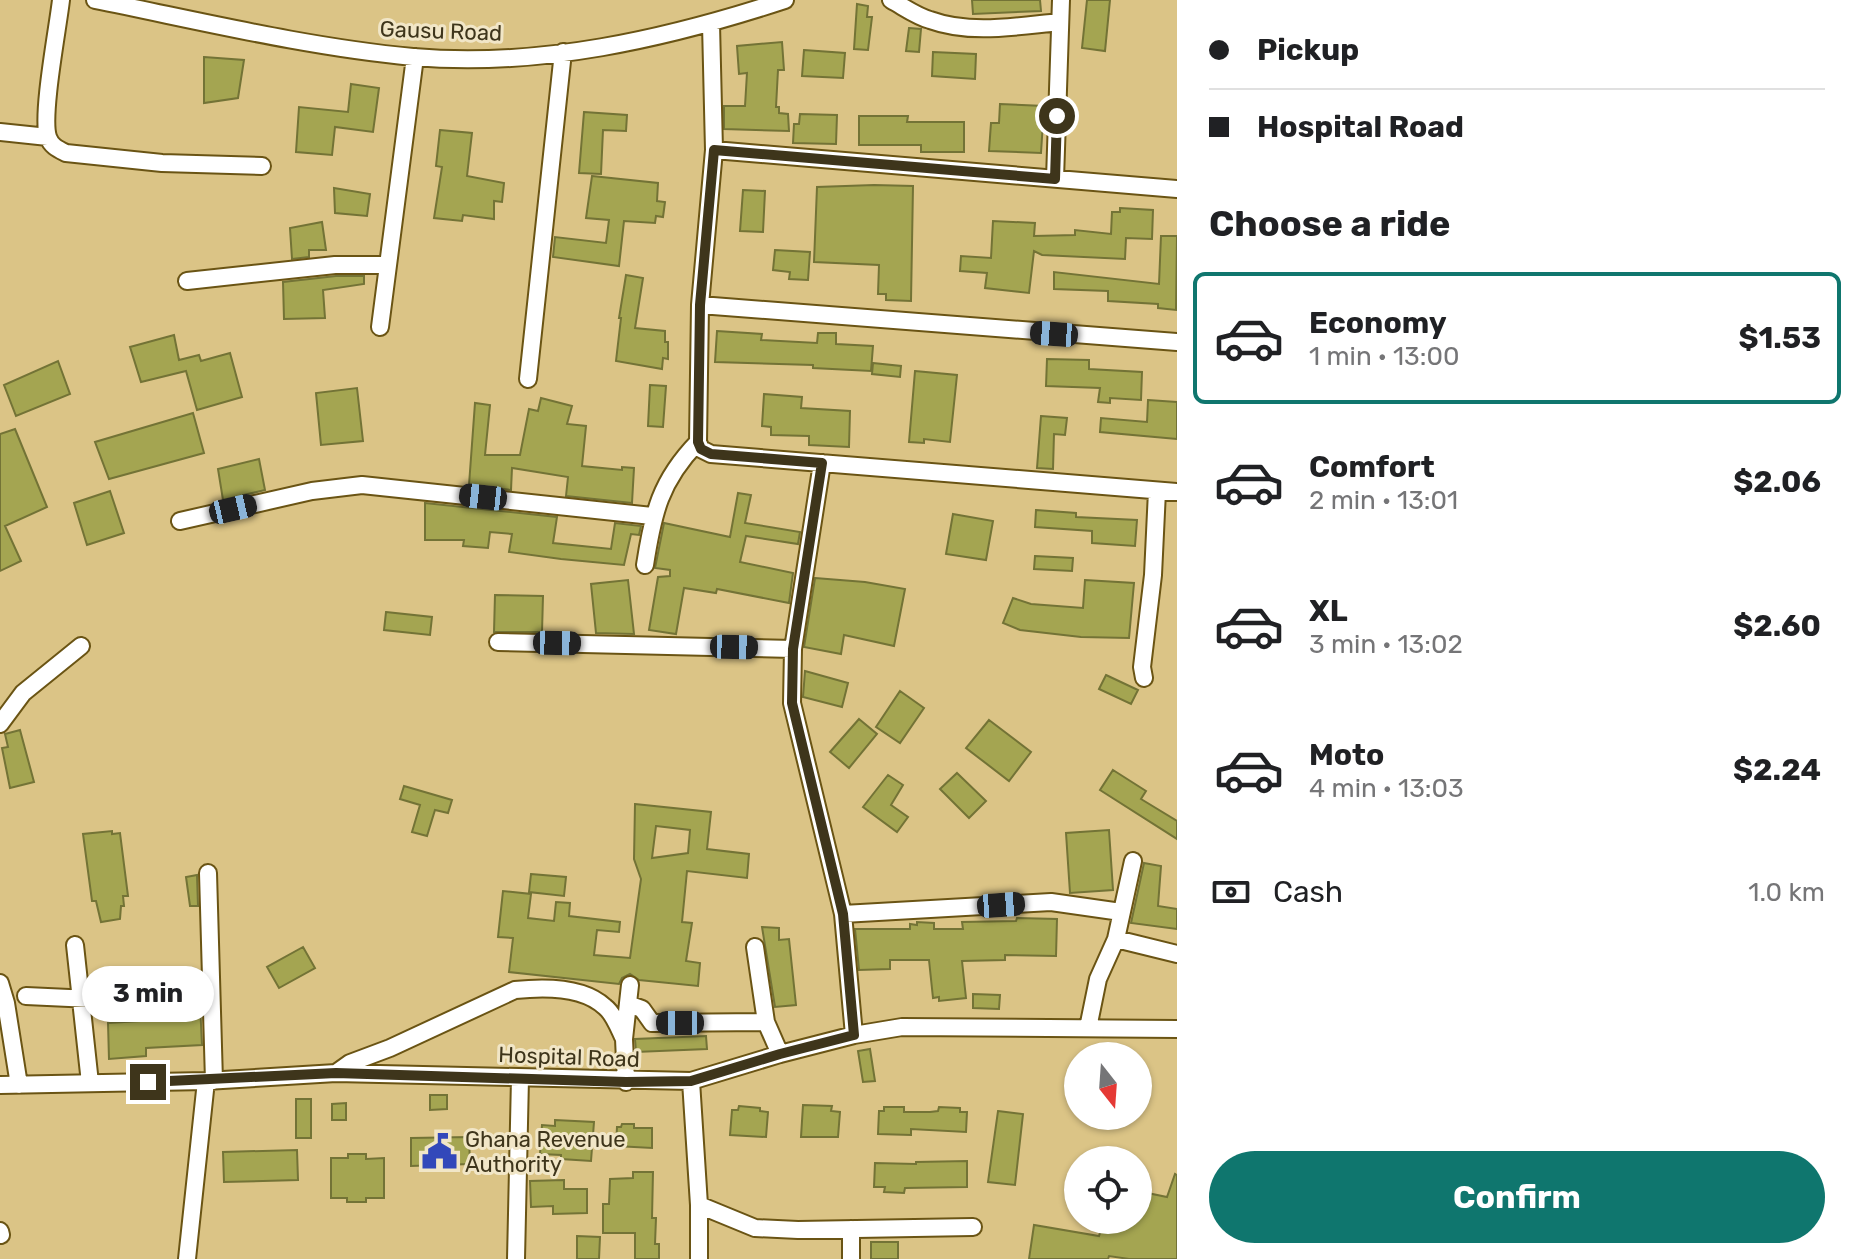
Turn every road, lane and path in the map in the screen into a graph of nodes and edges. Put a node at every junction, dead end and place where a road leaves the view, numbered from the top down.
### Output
1 (61, 0) edge
2 (95, 0) edge
3 (785, 0) edge
4 (891, 0) edge
5 (1061, 0) edge
6 (1060, 22) junction
7 (711, 24) junction
8 (563, 52) junction
9 (415, 57) junction
10 (0, 132) edge
11 (48, 137) junction
12 (714, 150) junction
13 (262, 166) dead end
14 (1055, 179) junction
15 (1177, 189) edge
16 (388, 265) junction
17 (187, 281) dead end
18 (700, 305) junction
19 (380, 327) dead end
20 (1177, 342) edge
21 (528, 379) dead end
22 (698, 442) junction
23 (822, 463) junction
24 (1157, 491) junction
25 (1177, 492) edge
26 (652, 516) junction
27 (180, 521) dead end
28 (645, 565) dead end
29 (498, 642) dead end
30 (81, 646) dead end
31 (793, 649) junction
32 (1144, 678) dead end
33 (0, 724) edge
34 (1133, 861) dead end
35 (208, 873) dead end
36 (1121, 912) junction
37 (843, 914) junction
38 (1116, 939) junction
39 (75, 945) dead end
40 (755, 947) dead end
41 (1177, 954) edge
42 (0, 983) edge
43 (630, 985) dead end
44 (26, 996) dead end
45 (81, 998) junction
46 (134, 1001) dead end
47 (628, 1004) junction
48 (766, 1022) junction
49 (1088, 1028) junction
50 (1177, 1029) edge
51 (854, 1035) junction
52 (624, 1039) junction
53 (780, 1054) junction
54 (336, 1073) junction
55 (520, 1078) junction
56 (210, 1081) junction
57 (691, 1081) junction
58 (626, 1082) junction
59 (90, 1083) junction
60 (0, 1085) edge
61 (19, 1085) junction
62 (699, 1205) junction
63 (973, 1227) dead end
64 (851, 1229) junction
65 (187, 1259) edge
66 (516, 1259) edge
67 (699, 1259) edge
68 (851, 1259) edge

1 - 11 street
2 - 9 street, Gausu Road
3 - 7 street, Gausu Road
4 - 6 street
5 - 6 street
6 - 14 street
7 - 8 street, Gausu Road
7 - 12 street
8 - 9 street, Gausu Road
8 - 21 street
9 - 16 street
10 - 11 street
11 - 13 street
12 - 14 street
12 - 18 street
14 - 15 street
16 - 17 street
16 - 19 street
18 - 20 street
18 - 22 street
22 - 23 street
22 - 26 street
23 - 24 street
23 - 31 street
24 - 25 street
24 - 32 street
26 - 27 street
26 - 28 street
29 - 31 street
30 - 33 street
31 - 37 street
34 - 36 street
35 - 56 street
36 - 37 street
36 - 38 street
37 - 51 street
38 - 41 street
38 - 49 street
39 - 45 street
40 - 48 street
42 - 61 street
43 - 47 street
44 - 45 street
45 - 46 street
45 - 59 street
47 - 48 street
47 - 52 street
48 - 53 street
49 - 50 street, Hospital Road
49 - 51 street, Hospital Road
51 - 53 street, Hospital Road
52 - 54 street
52 - 58 street
53 - 57 street, Hospital Road
54 - 55 street, Hospital Road
54 - 56 street, Hospital Road
55 - 58 street, Hospital Road
55 - 66 street
56 - 59 street, Hospital Road
56 - 65 street
57 - 58 street, Hospital Road
57 - 62 street
59 - 61 street, Hospital Road
60 - 61 street, Hospital Road
62 - 64 street
62 - 67 street
63 - 64 street
64 - 68 street

